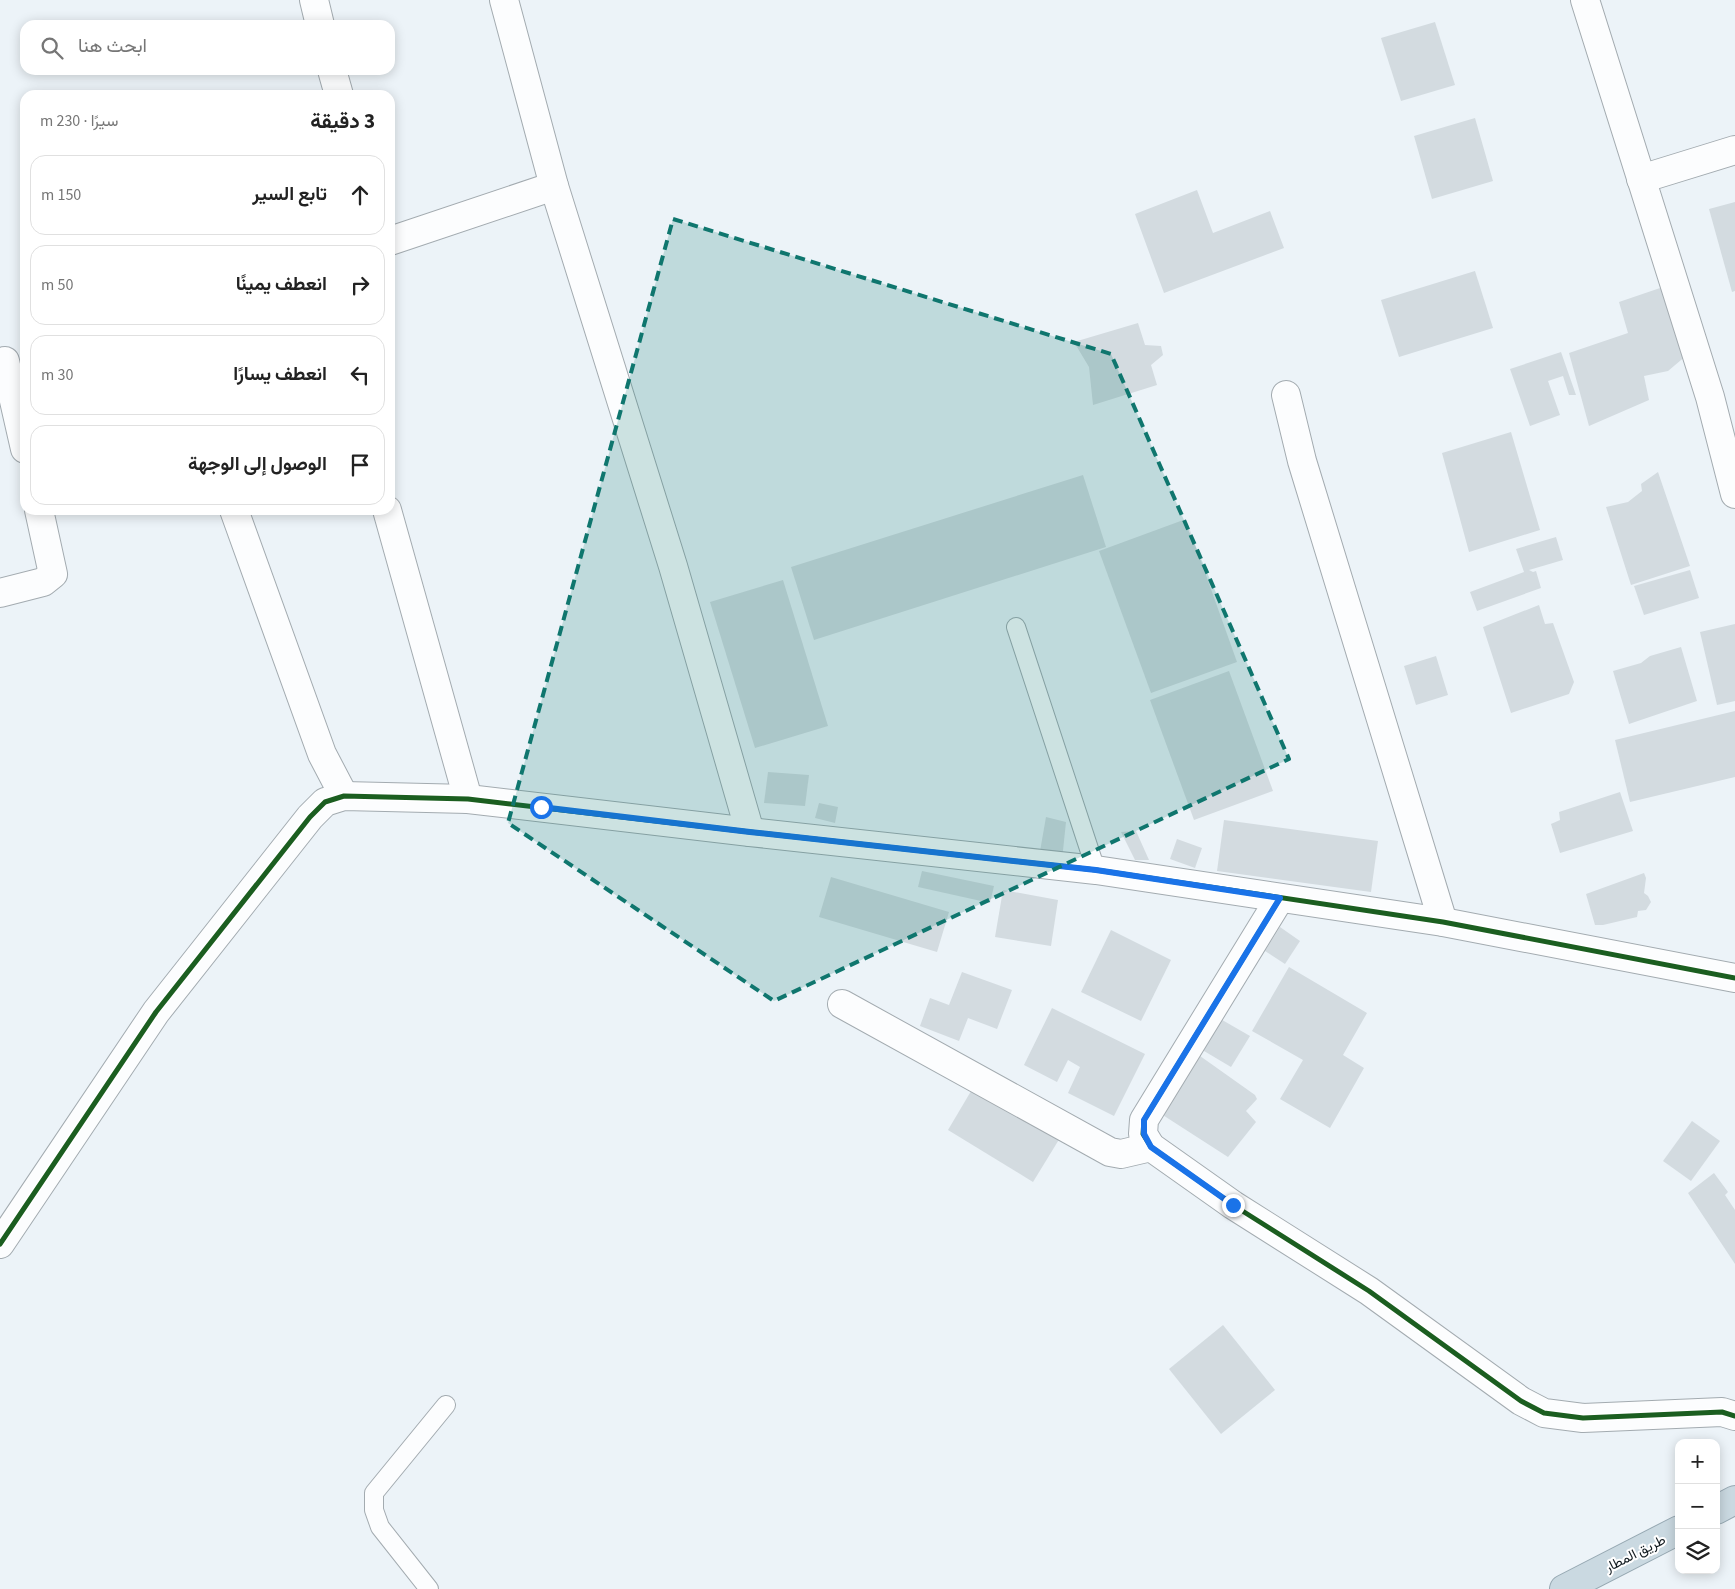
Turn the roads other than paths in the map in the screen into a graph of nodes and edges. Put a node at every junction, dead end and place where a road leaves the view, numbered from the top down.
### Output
1 (314, 0) edge
2 (504, 0) edge
3 (1585, 0) edge
4 (319, 20) edge
5 (333, 75) edge
6 (338, 90) edge
7 (1735, 150) edge
8 (1641, 179) junction
9 (554, 186) junction
10 (395, 239) edge
11 (10, 360) edge
12 (1286, 395) dead end
13 (20, 419) edge
14 (1735, 494) edge
15 (40, 515) edge
16 (236, 515) edge
17 (388, 515) edge
18 (0, 594) edge
19 (1016, 627) dead end
20 (344, 796) junction
21 (468, 799) junction
22 (750, 832) junction
23 (1096, 870) junction
24 (1280, 898) junction
25 (1443, 922) junction
26 (1735, 978) edge
27 (842, 1004) dead end
28 (1151, 1147) junction
29 (0, 1244) edge
30 (446, 1405) dead end
31 (1735, 1416) edge
32 (1735, 1500) edge
33 (1720, 1508) edge
34 (1675, 1532) edge
35 (429, 1589) edge
36 (1564, 1589) edge

1 - 4 street
2 - 9 street
3 - 8 street
5 - 6 street
7 - 8 street
8 - 14 street
9 - 10 street
9 - 22 street
11 - 13 street
12 - 25 street
15 - 18 street
16 - 20 street
17 - 21 street
19 - 23 lane
20 - 21 street
20 - 29 street
21 - 22 street
22 - 23 street
23 - 24 street
24 - 25 street
24 - 28 street
25 - 26 street
27 - 28 street
28 - 31 street
30 - 35 lane
32 - 33 highway
34 - 36 highway, طريق المطار

